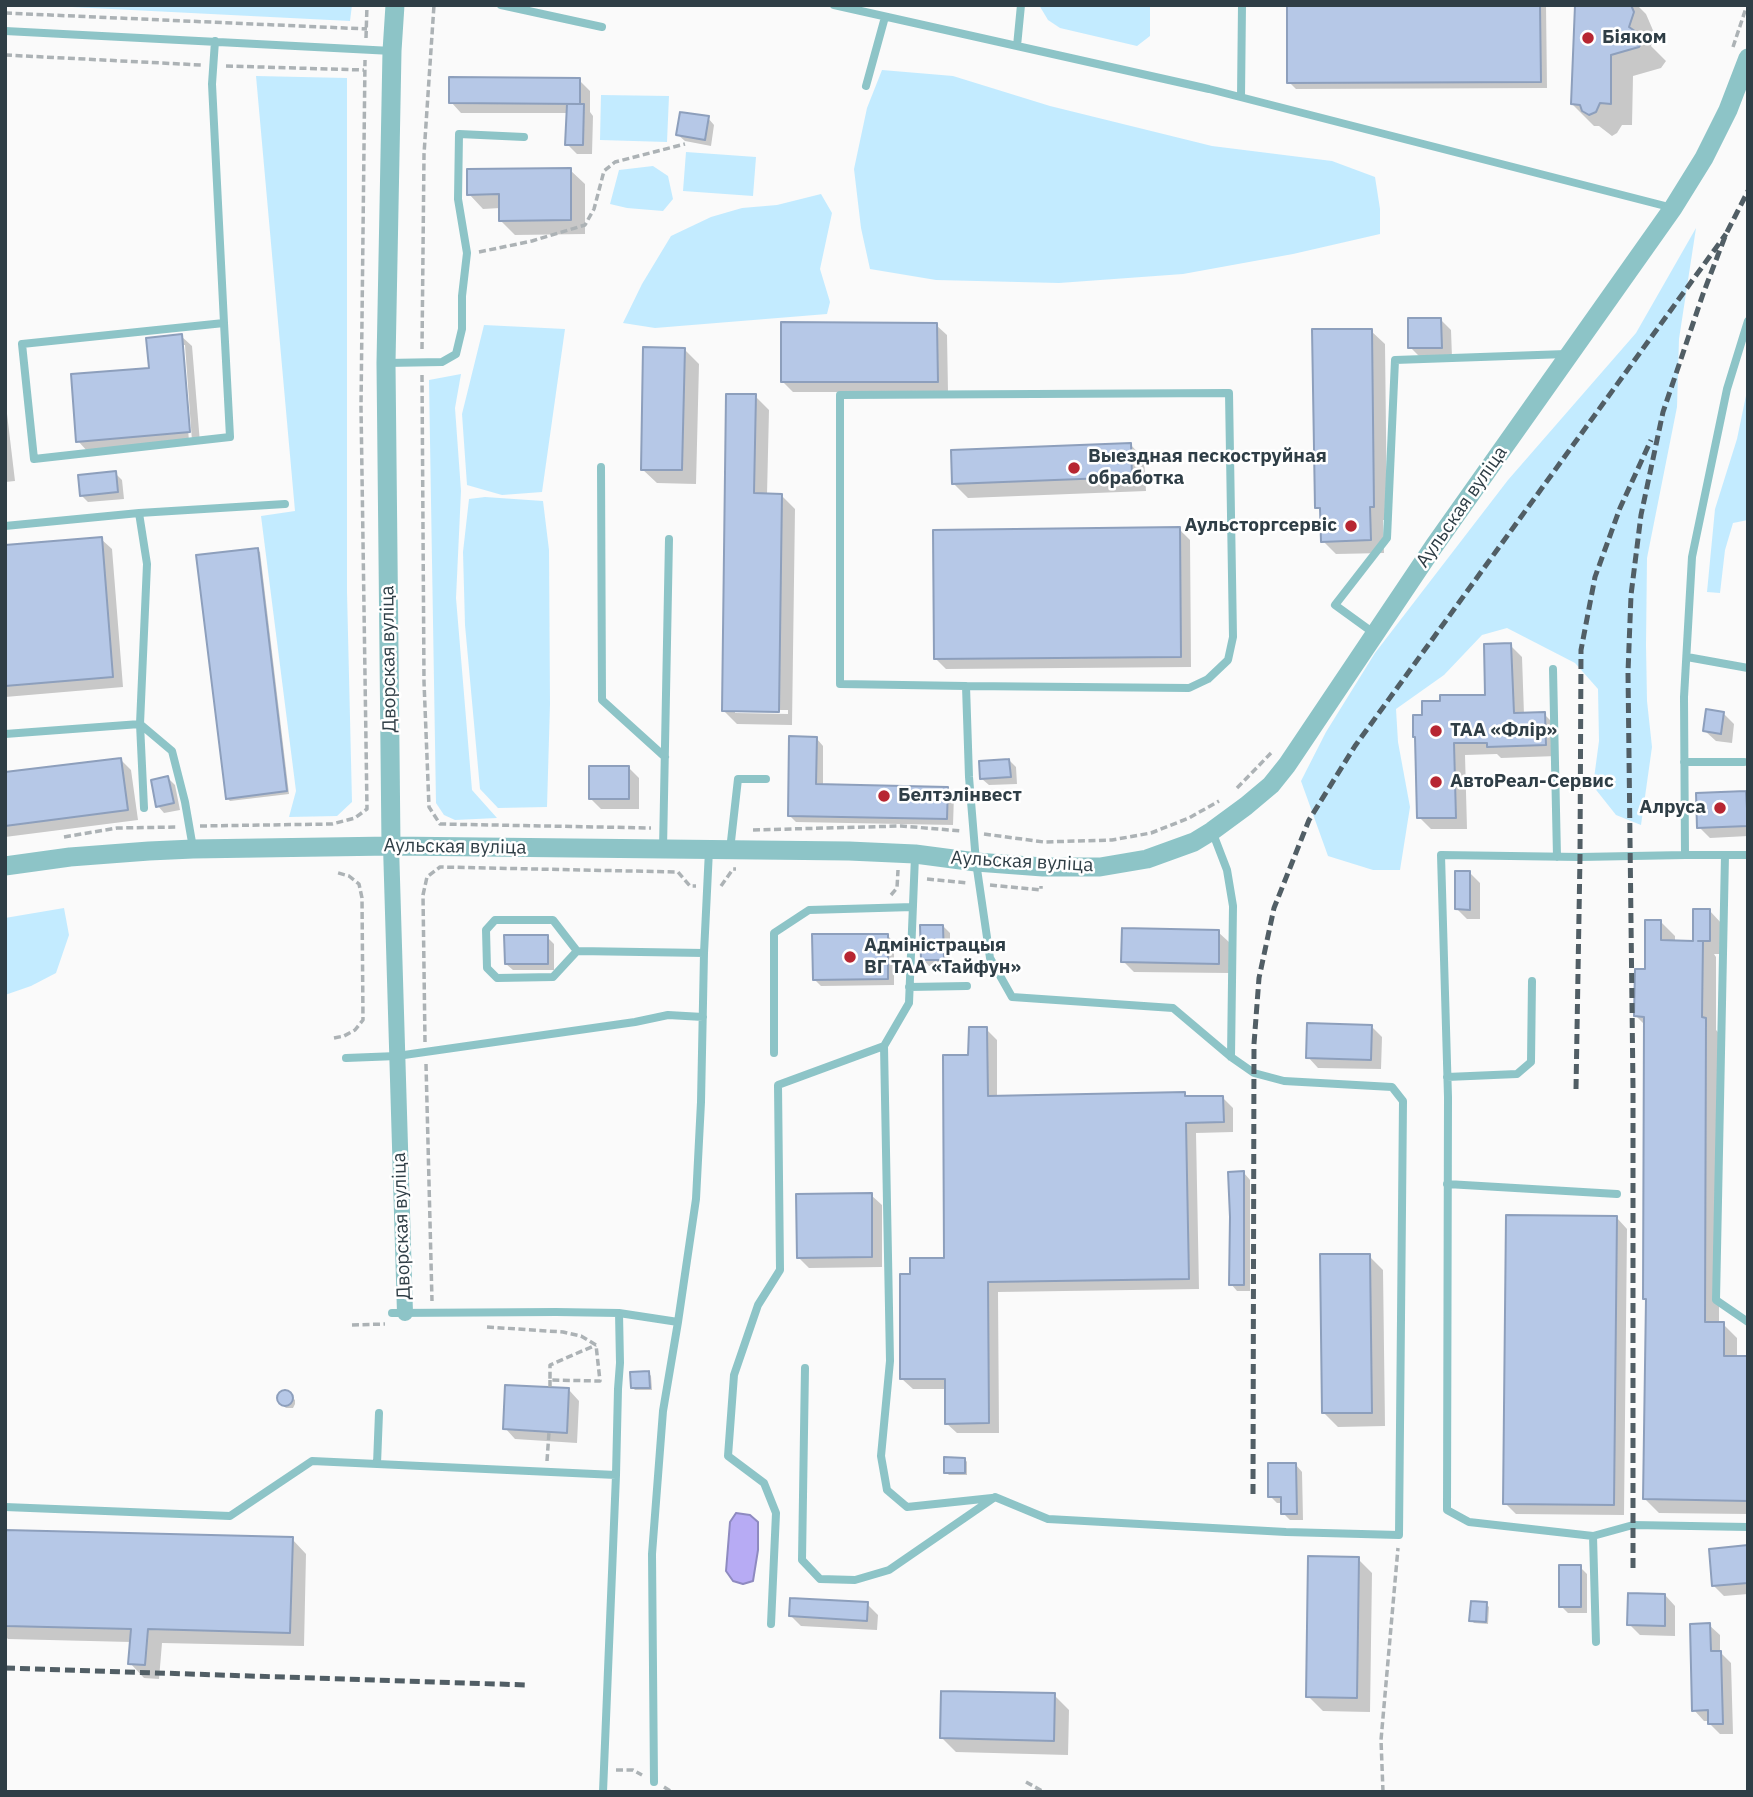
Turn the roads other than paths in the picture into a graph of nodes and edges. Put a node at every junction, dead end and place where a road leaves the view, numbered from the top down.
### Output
1 (395, 5) edge
2 (501, 5) edge
3 (834, 5) edge
4 (1021, 5) edge
5 (1242, 5) edge
6 (885, 17) junction
7 (602, 27) dead end
8 (5, 31) edge
9 (215, 41) junction
10 (1017, 46) junction
11 (392, 51) junction
12 (1738, 58) edge
13 (866, 86) dead end
14 (1241, 97) junction
15 (524, 136) dead end
16 (1673, 208) junction
17 (1748, 321) edge
18 (224, 323) junction
19 (1569, 354) junction
20 (386, 363) junction
21 (601, 467) dead end
22 (285, 504) dead end
23 (139, 513) junction
24 (5, 526) edge
25 (669, 539) dead end
26 (1375, 634) junction
27 (1687, 657) junction
28 (1748, 668) edge
29 (1553, 669) dead end
30 (966, 685) junction
31 (140, 724) junction
32 (5, 734) edge
33 (665, 757) junction
34 (1684, 762) junction
35 (1744, 762) dead end
36 (766, 779) dead end
37 (145, 808) dead end
38 (1212, 831) junction
39 (731, 840) junction
40 (391, 846) junction
41 (193, 849) junction
42 (663, 849) junction
43 (709, 850) junction
44 (915, 854) junction
45 (1685, 855) junction
46 (1725, 855) junction
47 (1748, 855) edge
48 (1557, 857) junction
49 (976, 862) junction
50 (5, 866) edge
51 (912, 907) junction
52 (577, 951) junction
53 (704, 953) junction
54 (1532, 981) dead end
55 (968, 986) dead end
56 (909, 987) junction
57 (703, 1017) junction
58 (884, 1045) junction
59 (774, 1053) dead end
60 (397, 1056) junction
61 (1231, 1057) junction
62 (346, 1058) dead end
63 (1447, 1077) junction
64 (1447, 1184) junction
65 (1617, 1194) dead end
66 (398, 1313) joint
67 (619, 1313) junction
68 (678, 1322) junction
69 (1748, 1322) edge
70 (805, 1368) dead end
71 (379, 1413) dead end
72 (377, 1464) junction
73 (616, 1475) junction
74 (995, 1497) junction
75 (5, 1507) edge
76 (1748, 1527) edge
77 (1593, 1536) junction
78 (771, 1624) dead end
79 (1596, 1642) dead end
80 (654, 1782) road end
81 (603, 1792) edge

1 - 11 street, Дворская вуліца
2 - 7 lane
3 - 6 lane
4 - 10 lane
5 - 14 lane
6 - 10 lane
6 - 13 lane
8 - 9 lane
9 - 11 lane
9 - 18 lane
10 - 14 lane
11 - 20 street, Дворская вуліца
12 - 16 street, Аульская вуліца
14 - 16 lane
15 - 20 lane
16 - 19 street, Аульская вуліца
17 - 27 lane
18 - 18 lane
19 - 26 street, Аульская вуліца
19 - 26 lane
20 - 40 street, Дворская вуліца
21 - 33 lane
22 - 23 lane
23 - 24 lane
23 - 31 lane
25 - 33 lane
26 - 38 street, Аульская вуліца
27 - 28 lane
27 - 34 lane
29 - 48 lane
30 - 30 lane
30 - 49 lane
31 - 32 lane
31 - 37 lane
31 - 41 lane
33 - 42 lane
34 - 35 lane
34 - 45 lane
36 - 39 lane
38 - 49 street, Аульская вуліца
38 - 61 lane
39 - 43 street, Аульская вуліца
39 - 44 street, Аульская вуліца
40 - 41 street, Аульская вуліца
40 - 42 street, Аульская вуліца
40 - 60 street, Дворская вуліца
41 - 50 street, Аульская вуліца
42 - 43 street, Аульская вуліца
43 - 53 lane
44 - 49 street, Аульская вуліца
44 - 51 lane
45 - 46 lane
45 - 48 lane
46 - 47 lane
46 - 69 lane
48 - 63 lane
49 - 61 lane
51 - 56 lane
51 - 59 lane
52 - 52 lane
52 - 53 lane
53 - 57 lane
54 - 63 lane
55 - 56 lane
56 - 58 lane
57 - 60 lane
57 - 68 lane
58 - 74 lane
58 - 78 lane
60 - 62 lane
60 - 66 street, Дворская вуліца
61 - 74 lane
63 - 64 lane
64 - 65 lane
64 - 77 lane
66 - 67 lane
67 - 68 lane
67 - 73 lane
68 - 80 lane
70 - 74 lane
71 - 72 lane
72 - 73 lane
72 - 75 lane
73 - 81 lane
76 - 77 lane
77 - 79 lane

